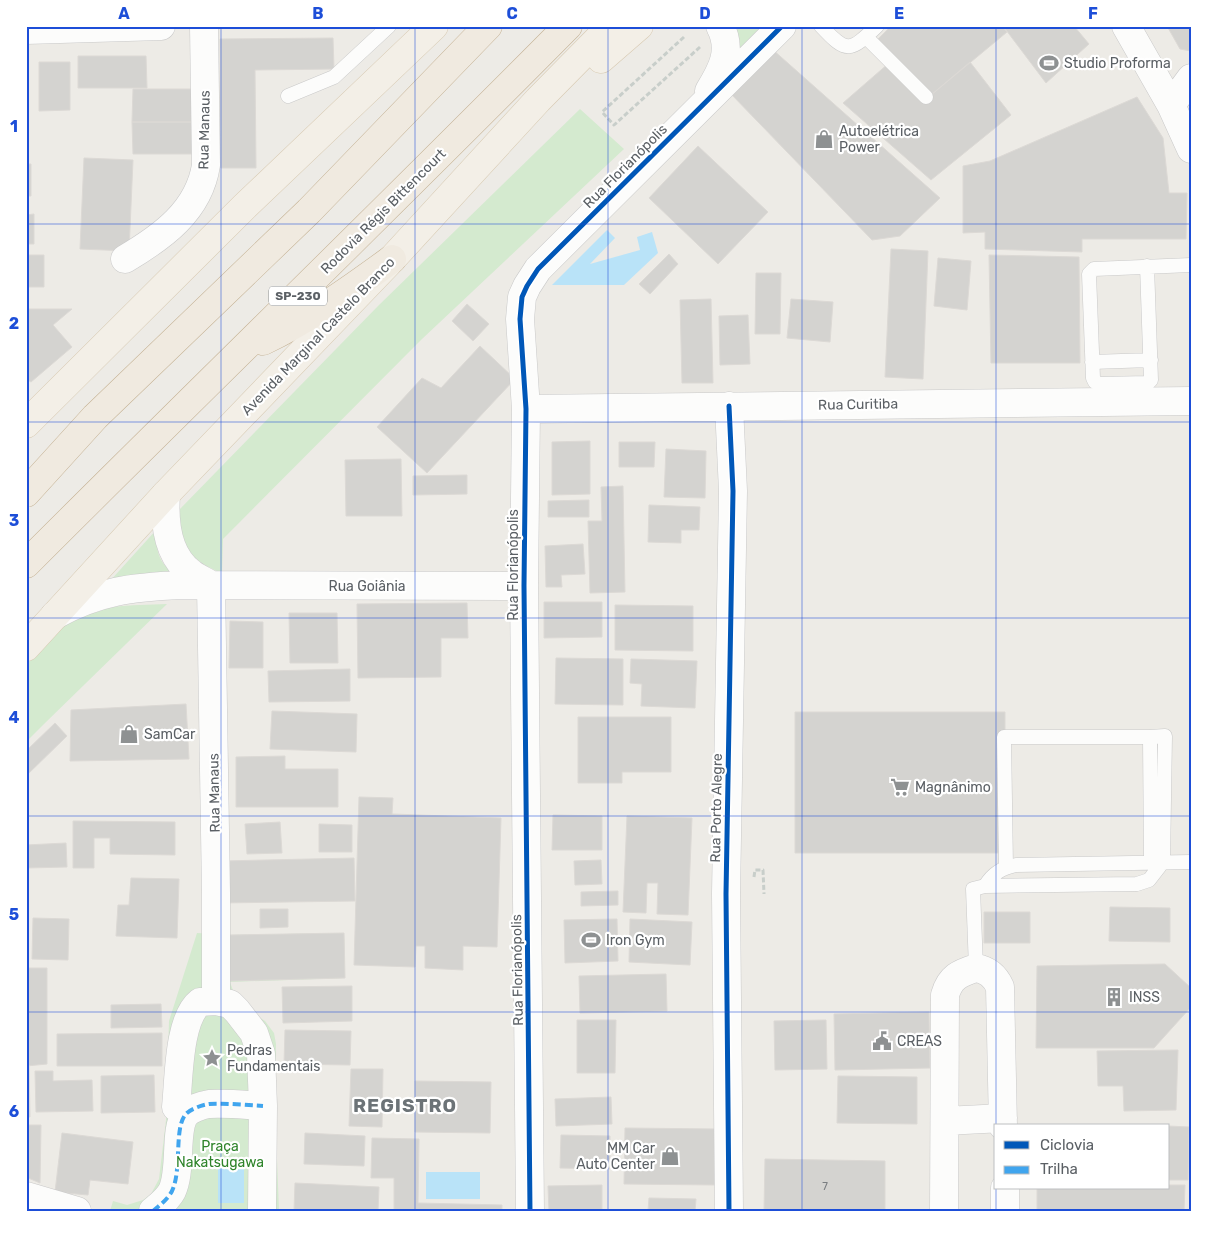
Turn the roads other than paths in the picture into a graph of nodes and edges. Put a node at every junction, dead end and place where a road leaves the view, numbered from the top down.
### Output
1 (161, 26) edge
2 (204, 26) edge
3 (389, 26) edge
4 (434, 26) edge
5 (488, 26) edge
6 (568, 26) edge
7 (611, 26) edge
8 (639, 26) edge
9 (720, 26) edge
10 (782, 26) edge
11 (821, 26) edge
12 (877, 26) edge
13 (1126, 26) edge
14 (26, 30) edge
15 (866, 38) junction
16 (1191, 78) edge
17 (288, 96) dead end
18 (926, 97) dead end
19 (538, 100) junction
20 (1171, 105) junction
21 (698, 110) junction
22 (1191, 149) edge
23 (125, 259) dead end
24 (392, 259) junction
25 (1191, 265) edge
26 (1147, 266) junction
27 (238, 354) junction
28 (1151, 360) junction
29 (1092, 362) junction
30 (1191, 401) edge
31 (729, 406) junction
32 (526, 408) junction
33 (95, 417) junction
34 (26, 424) edge
35 (26, 471) edge
36 (26, 493) edge
37 (166, 494) junction
38 (26, 564) edge
39 (211, 586) junction
40 (524, 586) junction
41 (52, 617) junction
42 (26, 647) edge
43 (1157, 862) junction
44 (1191, 862) edge
45 (1006, 867) junction
46 (985, 886) junction
47 (976, 968) junction
48 (216, 1001) junction
49 (264, 1106) junction
50 (176, 1107) dead end
51 (945, 1121) junction
52 (1003, 1122) edge
53 (34, 1201) edge
54 (77, 1211) edge
55 (153, 1211) edge
56 (262, 1211) edge
57 (530, 1211) edge
58 (729, 1211) edge
59 (944, 1211) edge

1 - 14 street
2 - 23 street, Rua Manaus
3 - 17 lane
4 - 34 main road
5 - 33 highway
6 - 27 highway, Rodovia Régis Bittencourt / SP-230
7 - 19 main road, Avenida Marginal Castelo Branco
8 - 19 main road
9 - 21 street
10 - 21 street, Rua Florianópolis
11 - 15 lane
12 - 15 lane
13 - 20 street
15 - 18 lane
16 - 20 street
19 - 24 main road, Avenida Marginal Castelo Branco
20 - 22 street
21 - 32 street, Rua Florianópolis
24 - 27 highway
24 - 37 main road, Avenida Marginal Castelo Branco
25 - 26 lane
26 - 28 lane
26 - 29 lane
27 - 38 highway, Rodovia Régis Bittencourt / SP-230
28 - 29 lane
28 - 29 lane
30 - 31 street, Rua Curitiba
31 - 32 street, Rua Curitiba
31 - 58 street, Rua Porto Alegre
32 - 40 street, Rua Florianópolis
33 - 35 highway
33 - 36 highway
37 - 39 street
37 - 41 main road, Avenida Marginal Castelo Branco
39 - 40 street, Rua Goiânia
39 - 41 street, Rua Goiânia
39 - 48 street, Rua Manaus
40 - 57 street, Rua Florianópolis
41 - 42 main road, Avenida Marginal Castelo Branco
43 - 44 lane
43 - 45 lane
43 - 45 lane
43 - 46 lane
45 - 46 lane
46 - 47 lane
47 - 51 street
47 - 52 street
48 - 49 street
48 - 50 street
49 - 55 street
49 - 56 street
51 - 52 street
51 - 59 street
53 - 54 street

